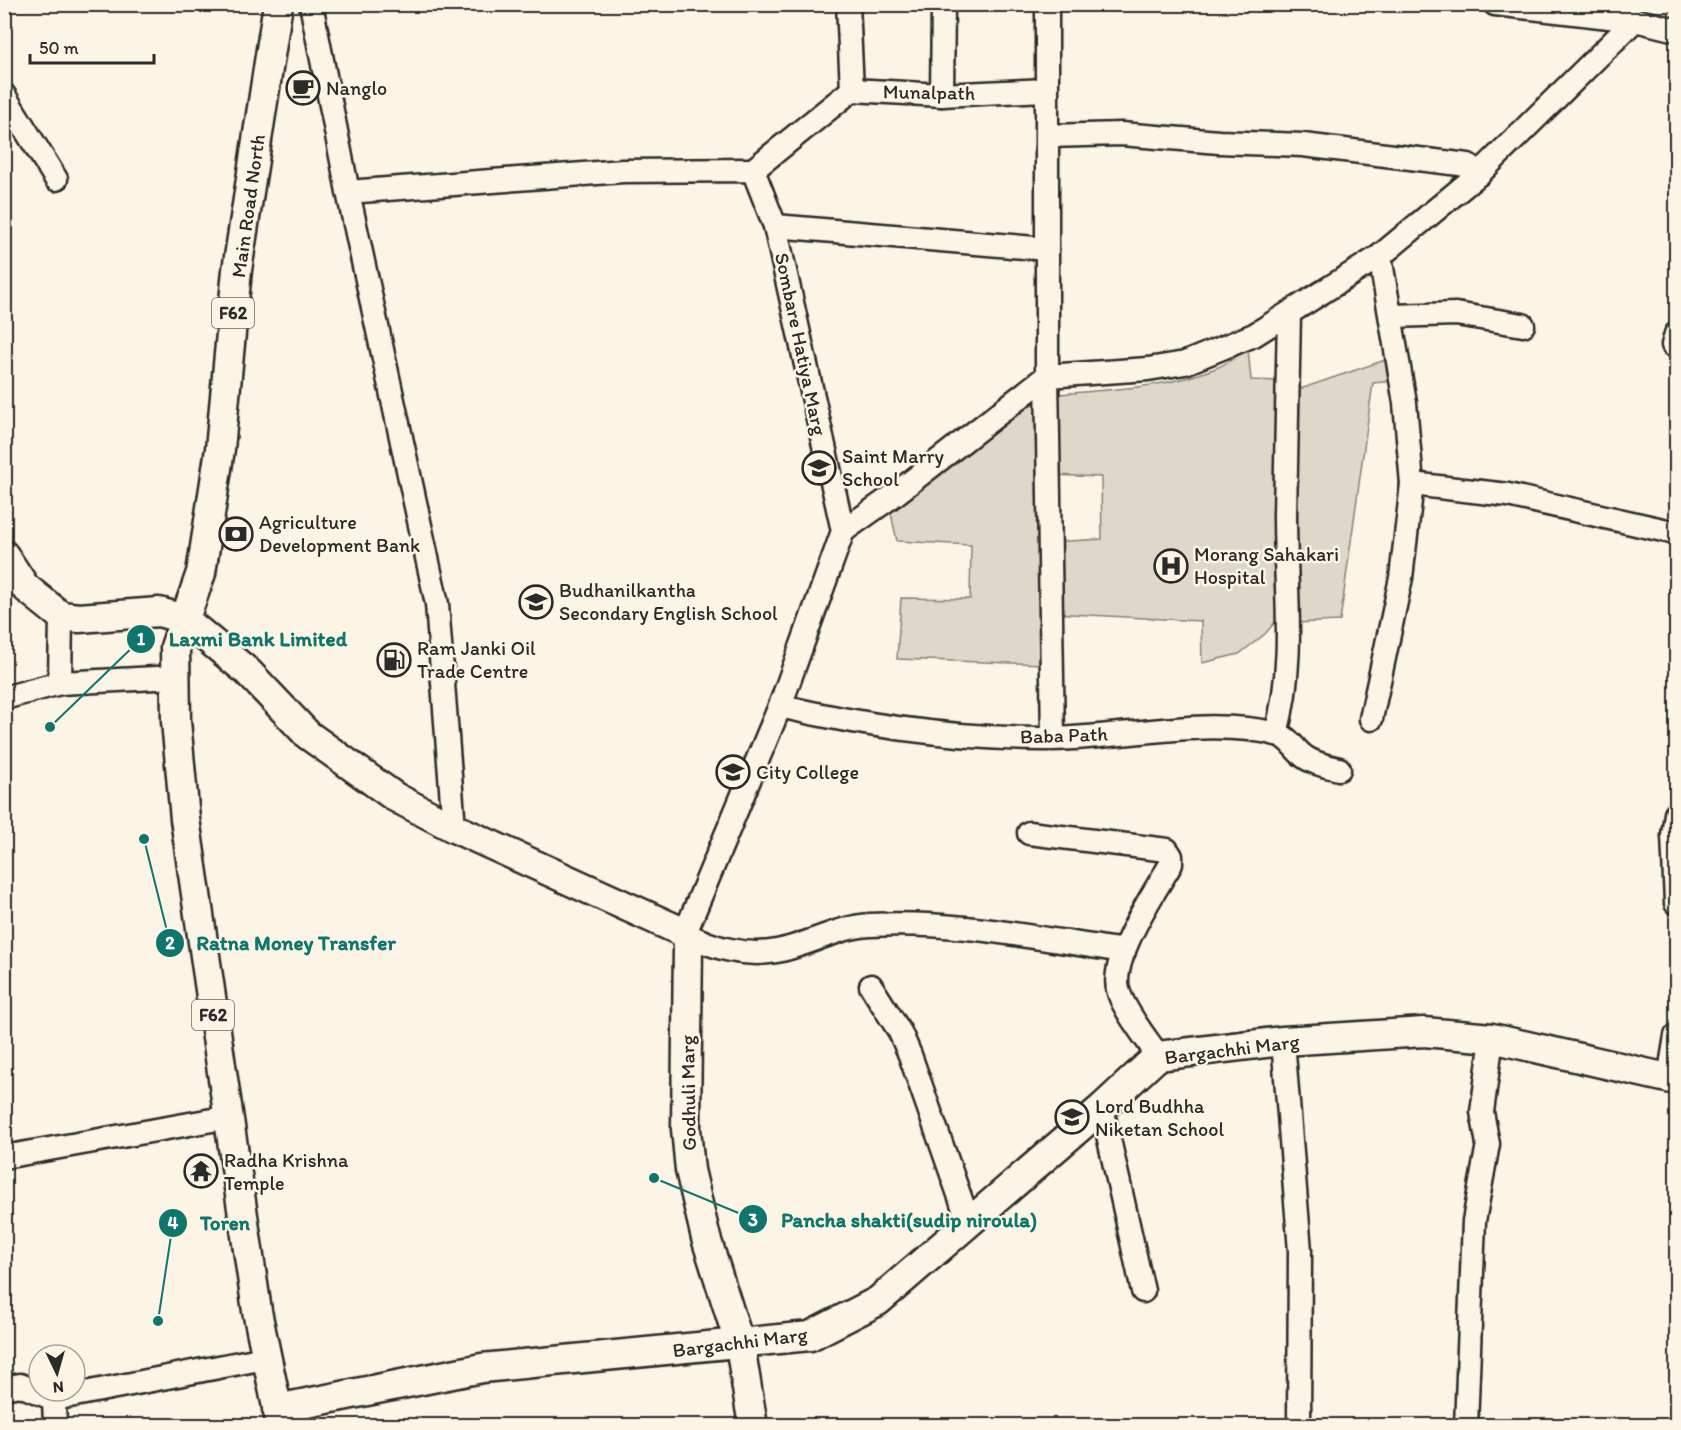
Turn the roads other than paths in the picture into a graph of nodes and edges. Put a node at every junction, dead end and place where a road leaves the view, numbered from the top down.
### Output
1 (278, 4) edge
2 (310, 4) edge
3 (849, 4) edge
4 (943, 4) edge
5 (1047, 4) edge
6 (1495, 4) edge
7 (1635, 20) junction
8 (1677, 30) edge
9 (852, 90) junction
10 (1046, 90) junction
11 (4, 94) edge
12 (942, 94) junction
13 (1048, 136) junction
14 (753, 170) junction
15 (1480, 173) junction
16 (56, 179) dead end
17 (348, 192) junction
18 (775, 226) junction
19 (1047, 249) junction
20 (1380, 256) junction
21 (1289, 313) junction
22 (1392, 316) junction
23 (1523, 325) dead end
24 (1047, 376) junction
25 (1412, 484) junction
26 (843, 531) junction
27 (1677, 532) edge
28 (4, 555) edge
29 (61, 616) junction
30 (183, 619) junction
31 (175, 677) junction
32 (60, 683) junction
33 (4, 698) edge
34 (780, 706) junction
35 (1371, 719) dead end
36 (1276, 734) junction
37 (1053, 738) junction
38 (1339, 769) dead end
39 (1677, 814) edge
40 (454, 828) junction
41 (1029, 833) dead end
42 (1677, 903) edge
43 (685, 933) junction
44 (1124, 951) junction
45 (871, 986) dead end
46 (1677, 1036) edge
47 (1492, 1038) junction
48 (1283, 1041) junction
49 (1158, 1056) junction
50 (1673, 1079) edge
51 (1102, 1108) junction
52 (229, 1117) junction
53 (4, 1157) edge
54 (969, 1223) junction
55 (1143, 1291) dead end
56 (740, 1345) junction
57 (265, 1358) junction
58 (4, 1388) edge
59 (27, 1388) edge
60 (87, 1393) edge
61 (54, 1403) edge
62 (278, 1420) edge
63 (55, 1425) edge
64 (753, 1425) edge
65 (1299, 1425) edge
66 (1467, 1425) edge

1 - 30 main road, Main Road North / F62
2 - 17 street
3 - 9 street
4 - 12 street
5 - 10 street
6 - 7 street
7 - 8 street
7 - 15 street
9 - 12 street, Munalpath
9 - 14 street
10 - 12 street, Munalpath
10 - 13 street
11 - 16 street
13 - 15 street
13 - 19 street
14 - 17 street
14 - 18 street, Sombare Hatiya Marg
15 - 20 street
17 - 40 street
18 - 19 street
18 - 26 street, Sombare Hatiya Marg
19 - 24 street
20 - 21 street
20 - 22 street
21 - 24 street
21 - 36 street
22 - 23 street
22 - 25 street
24 - 26 street
24 - 37 street
25 - 27 street
25 - 35 street
26 - 34 street
28 - 29 main road
29 - 30 main road
29 - 32 street
30 - 31 main road, F62
30 - 40 main road
31 - 32 street
31 - 52 main road, F62
32 - 33 street
34 - 37 street, Baba Path
34 - 43 street
36 - 37 street, Baba Path
36 - 38 street
39 - 42 street
40 - 43 main road
41 - 44 street
43 - 44 street
43 - 56 main road, Godhuli Marg
44 - 49 street
45 - 54 street
46 - 50 street
47 - 48 main road, Bargachhi Marg
47 - 50 main road, Bargachhi Marg
47 - 66 street
48 - 49 main road, Bargachhi Marg
48 - 65 street
49 - 51 main road, Bargachhi Marg
51 - 54 main road, Bargachhi Marg
51 - 55 street
52 - 53 street
52 - 57 main road, F62
54 - 56 main road, Bargachhi Marg
56 - 62 main road, Bargachhi Marg
56 - 64 main road, Godhuli Marg
57 - 60 street
57 - 62 main road, F62
58 - 59 street
61 - 63 street

